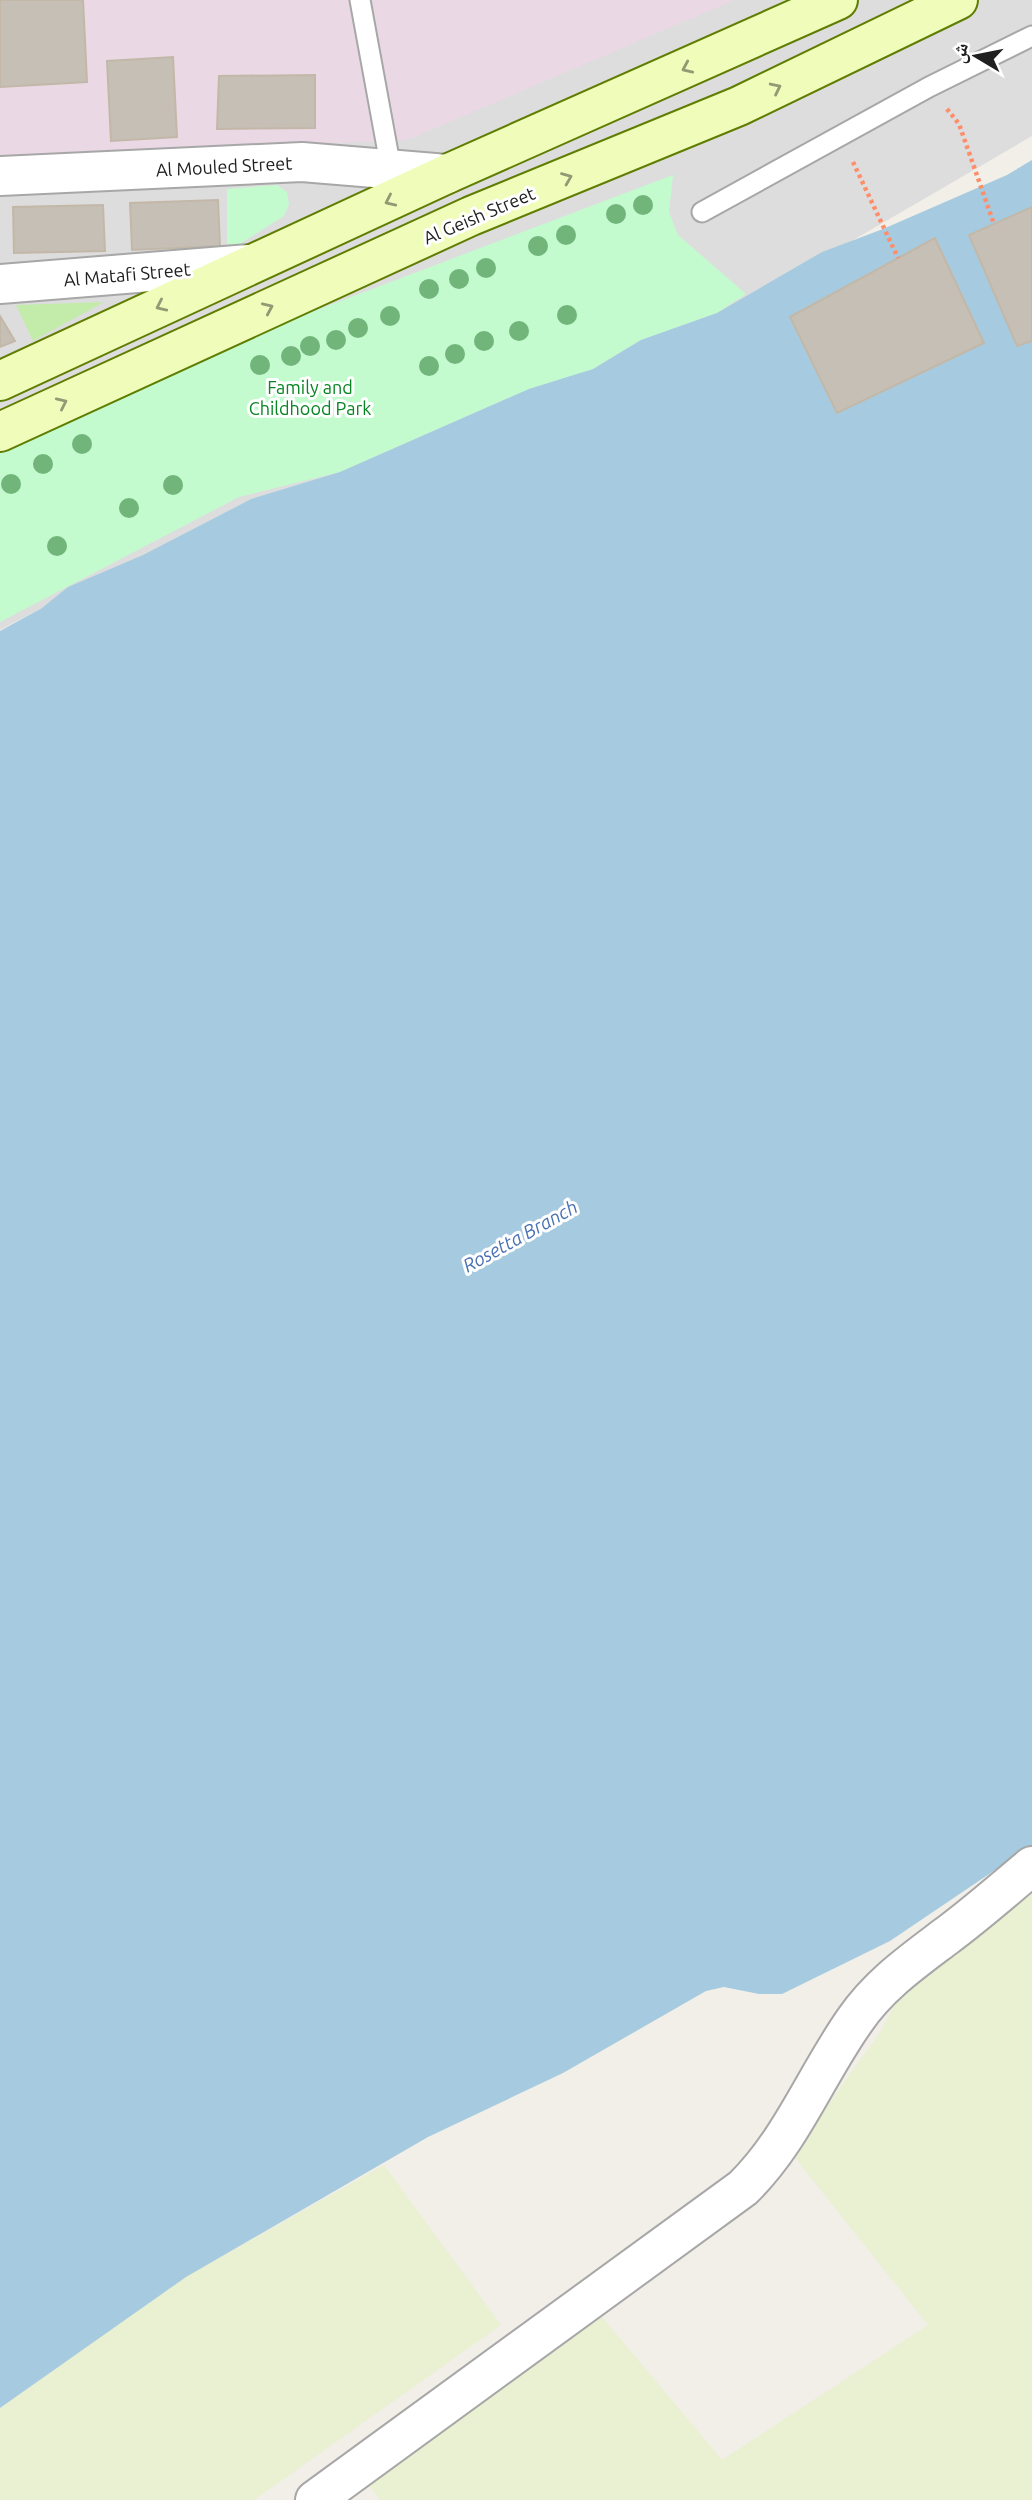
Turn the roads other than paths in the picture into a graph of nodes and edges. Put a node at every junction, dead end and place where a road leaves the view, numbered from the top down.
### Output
1 (360, 0) edge
2 (838, 0) edge
3 (958, 0) edge
4 (1032, 36) edge
5 (391, 169) junction
6 (447, 174) junction
7 (0, 176) edge
8 (702, 212) dead end
9 (253, 264) junction
10 (0, 284) edge
11 (0, 381) edge
12 (0, 432) edge
13 (1032, 1866) edge
14 (315, 2500) edge

1 - 5 lane
2 -> 6 main road
12 -> 3 main road, Al Geish Street
4 - 8 lane
5 - 6 street, Al Mouled Street
5 - 7 street, Al Mouled Street
6 -> 9 main road
9 - 10 street, Al Matafi Street
9 -> 11 main road
13 - 14 street

